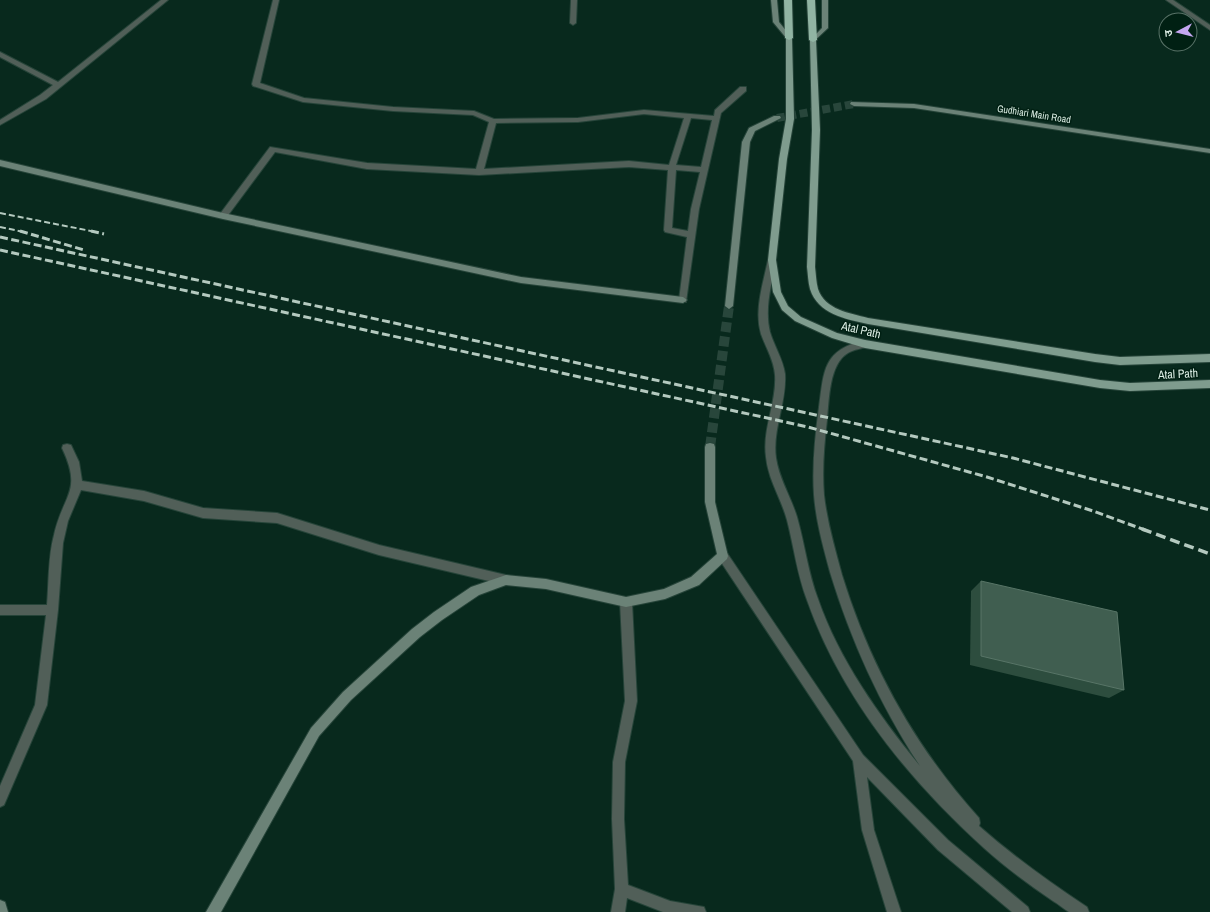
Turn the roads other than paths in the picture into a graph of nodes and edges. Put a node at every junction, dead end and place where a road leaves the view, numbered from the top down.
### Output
1 (165, 0) edge
2 (276, 0) edge
3 (574, 0) edge
4 (774, 0) edge
5 (788, 0) edge
6 (811, 0) edge
7 (825, 0) edge
8 (1169, 0) edge
9 (573, 23) dead end
10 (1210, 28) edge
11 (789, 38) junction
12 (813, 40) junction
13 (0, 54) edge
14 (58, 85) junction
15 (743, 89) dead end
16 (854, 104) tunnel mouth
17 (688, 116) junction
18 (716, 118) junction
19 (777, 118) tunnel mouth
20 (493, 121) junction
21 (0, 123) edge
22 (1210, 151) edge
23 (0, 164) edge
24 (672, 167) junction
25 (704, 170) junction
26 (479, 172) junction
27 (223, 216) junction
28 (692, 235) junction
29 (772, 260) junction
30 (729, 306) tunnel mouth
31 (865, 344) junction
32 (1210, 358) edge
33 (1210, 384) edge
34 (710, 446) tunnel mouth
35 (67, 448) dead end
36 (78, 485) junction
37 (723, 556) junction
38 (506, 580) junction
39 (626, 602) junction
40 (0, 610) edge
41 (52, 610) junction
42 (859, 759) junction
43 (0, 801) edge
44 (1022, 871) junction
45 (622, 889) junction
46 (0, 907) edge
47 (1, 912) edge
48 (213, 912) edge
49 (618, 912) edge
50 (699, 912) edge
51 (894, 912) edge
52 (1023, 912) edge
53 (1082, 912) edge

1 - 14 street
2 - 20 street
3 - 9 street
4 - 11 street
5 - 11 highway
6 - 12 highway
7 - 12 street
8 - 10 street
11 - 29 main road, Atal Path
12 - 32 main road, Atal Path
13 - 14 street
14 - 21 street
15 - 18 street
16 - 22 street, Gudhiari Main Road
17 - 18 street
17 - 20 street
17 - 24 street
18 - 25 street
19 - 30 street
20 - 26 street
23 - 27 street
24 - 25 street
24 - 26 street
24 - 28 street
25 - 28 street
26 - 27 street
27 - 28 street
29 - 31 main road, Atal Path
29 - 44 street
31 - 33 main road, Atal Path
31 - 44 street
34 - 37 street
35 - 36 street
36 - 38 street
36 - 41 street
37 - 39 street
37 - 42 street
38 - 39 street
38 - 48 street
39 - 45 street
40 - 41 street
41 - 43 street
42 - 51 street
42 - 52 street
44 - 53 street
45 - 49 street
45 - 50 street
46 - 47 street

